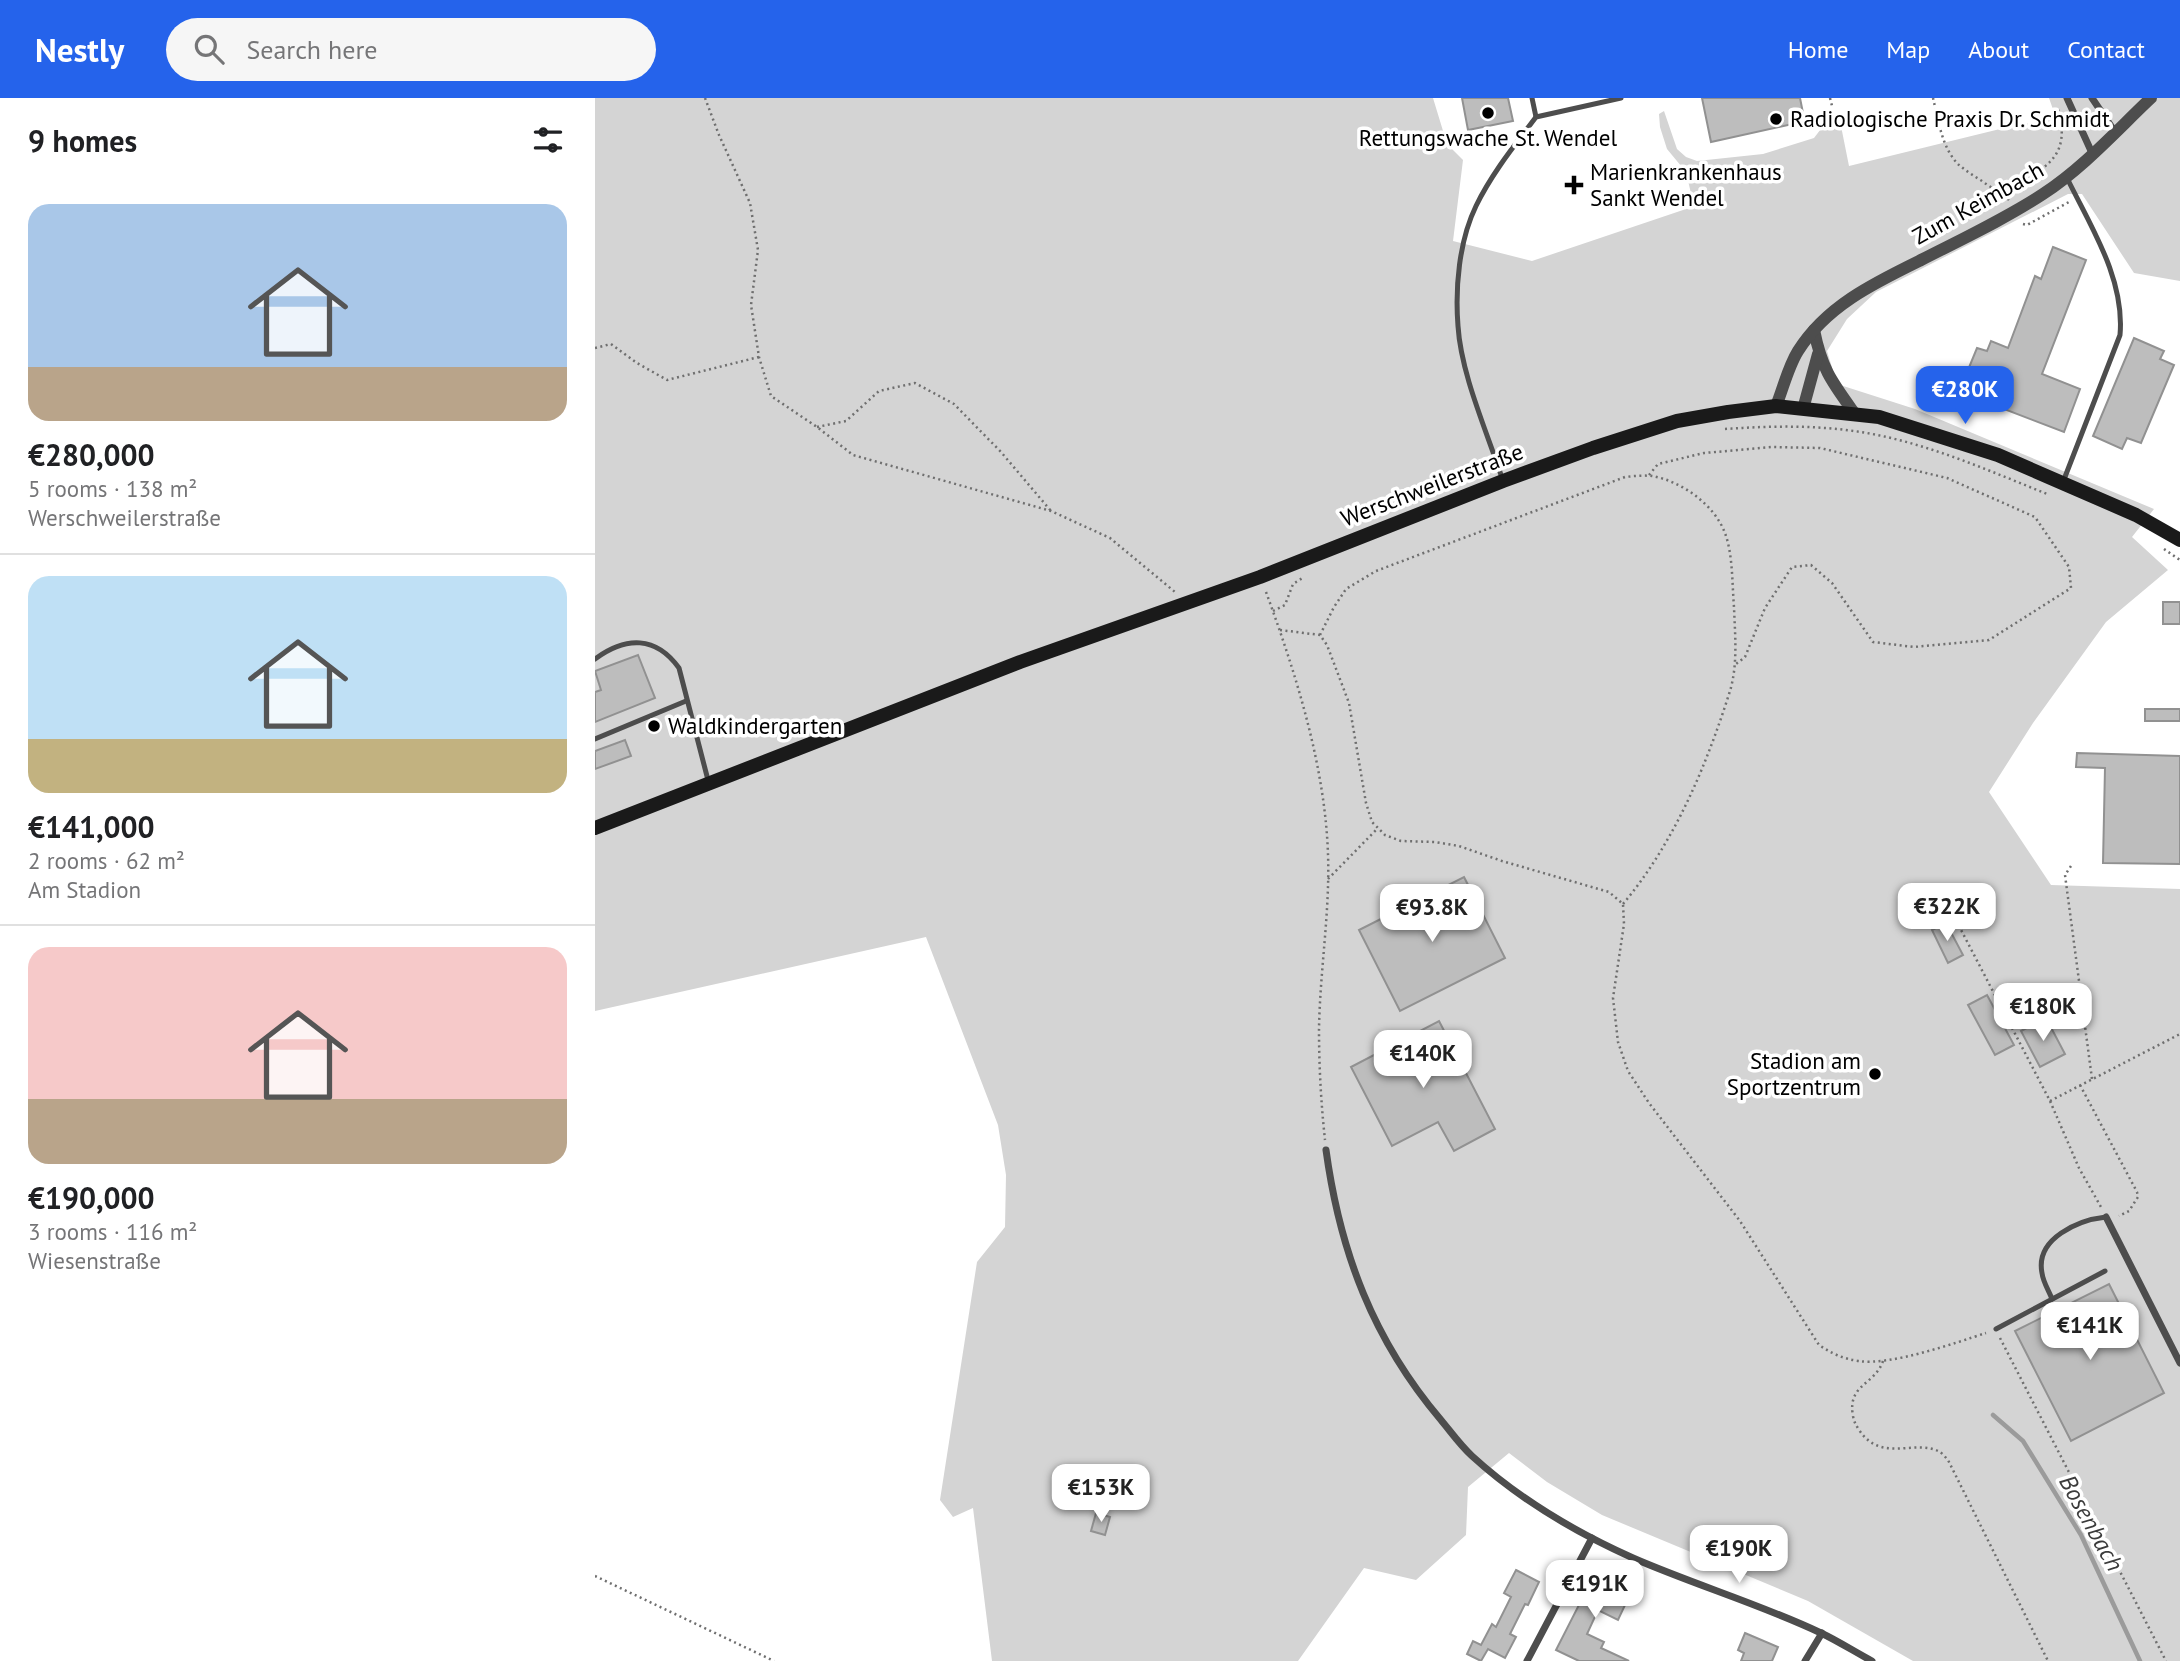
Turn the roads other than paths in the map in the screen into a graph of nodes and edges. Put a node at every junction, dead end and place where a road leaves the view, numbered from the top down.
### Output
1 (1532, 98) edge
2 (1621, 98) edge
3 (2067, 98) edge
4 (2092, 98) edge
5 (2151, 98) edge
6 (1537, 117) junction
7 (2115, 132) junction
8 (2092, 153) junction
9 (2066, 177) junction
10 (1814, 330) junction
11 (1819, 354) junction
12 (1776, 406) junction
13 (1803, 409) junction
14 (1855, 414) junction
15 (1503, 481) junction
16 (2063, 482) junction
17 (2180, 540) edge
18 (595, 659) edge
19 (687, 701) junction
20 (595, 739) edge
21 (709, 783) junction
22 (595, 828) edge
23 (1326, 1150) road end
24 (2106, 1217) joint
25 (2105, 1271) dead end
26 (2052, 1299) junction
27 (1996, 1329) road end
28 (2180, 1363) edge
29 (1592, 1538) junction
30 (1822, 1633) junction
31 (1527, 1661) edge
32 (1805, 1661) edge
33 (1872, 1661) edge

1 - 6 lane
2 - 6 lane
3 - 8 street
4 - 7 street
5 - 7 street, Zum Keimbach
6 - 15 lane
7 - 8 street, Zum Keimbach
8 - 9 street, Zum Keimbach
9 - 10 street, Zum Keimbach
9 - 16 lane
10 - 11 street
10 - 12 street, Zum Keimbach
11 - 13 street
11 - 14 street
12 - 13 main road, Werschweilerstraße
12 - 15 main road, Werschweilerstraße
13 - 14 main road, Werschweilerstraße
14 - 16 main road, Werschweilerstraße
15 - 21 main road, Werschweilerstraße
16 - 17 main road, Werschweilerstraße
18 - 19 lane
19 - 20 lane
19 - 21 lane
21 - 22 main road, Werschweilerstraße
23 - 29 street
24 - 26 lane
24 - 28 street
25 - 26 lane
26 - 27 lane
29 - 30 street
29 - 31 street
30 - 32 street
30 - 33 street

